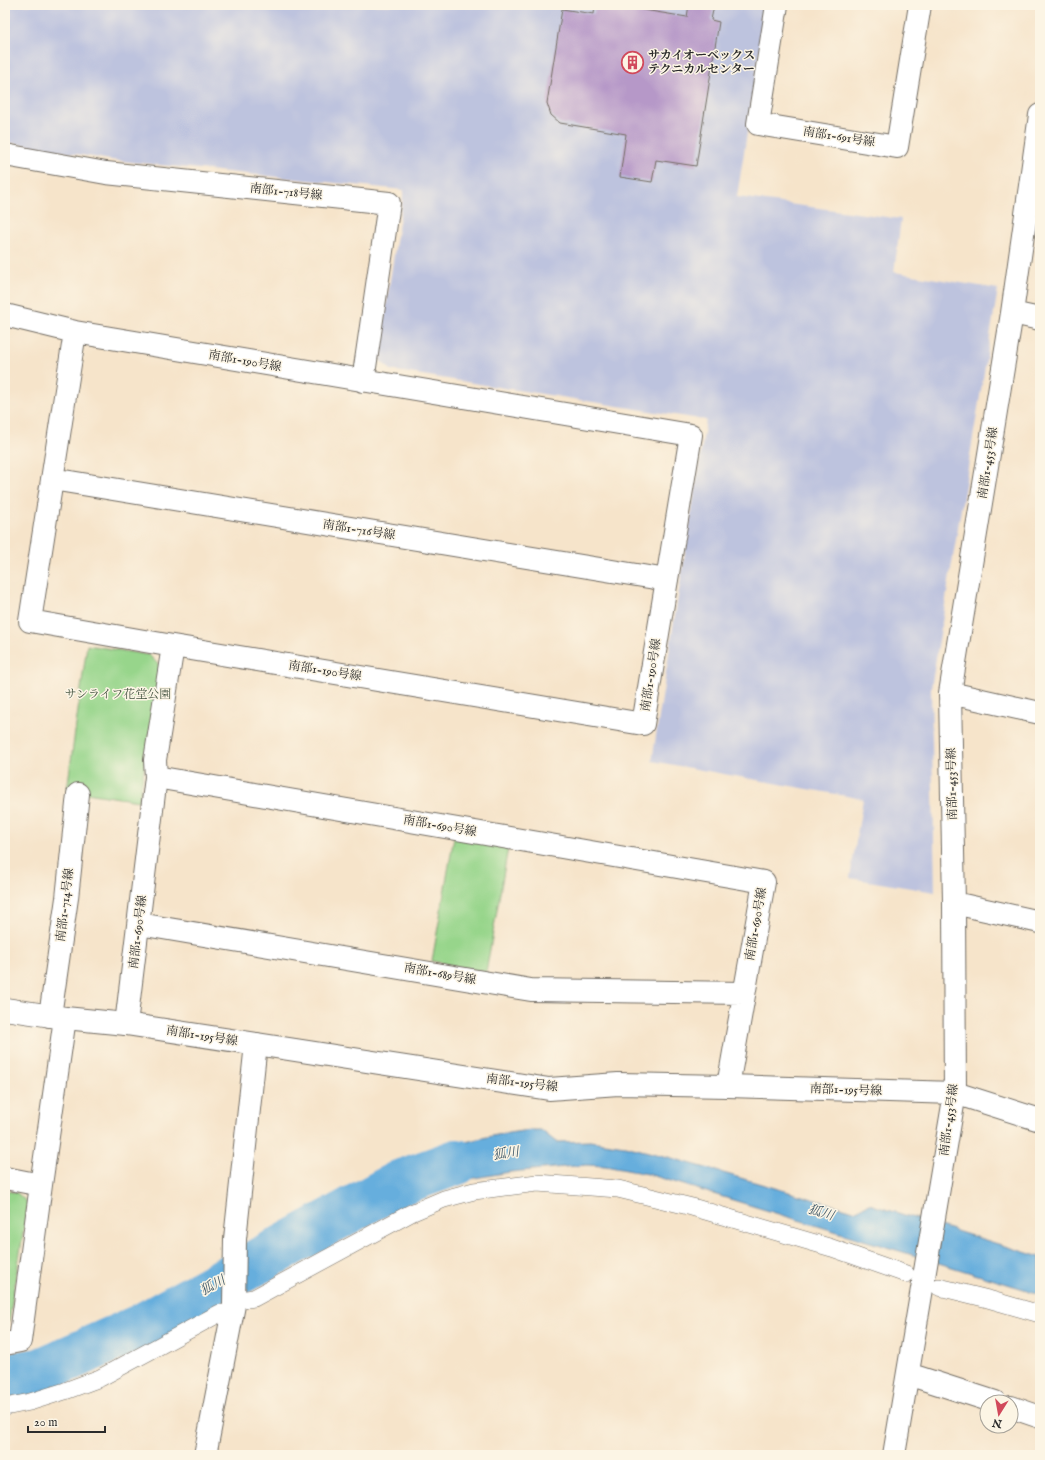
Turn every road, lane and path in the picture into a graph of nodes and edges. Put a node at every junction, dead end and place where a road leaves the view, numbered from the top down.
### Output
1 (776, 5) edge
2 (920, 5) edge
3 (1040, 115) edge
4 (5, 155) edge
5 (1012, 313) junction
6 (5, 315) edge
7 (1040, 319) edge
8 (75, 332) junction
9 (363, 381) junction
10 (52, 479) junction
11 (667, 580) junction
12 (173, 646) junction
13 (950, 693) junction
14 (1040, 713) edge
15 (156, 777) junction
16 (78, 794) dead end
17 (954, 903) junction
18 (1040, 922) edge
19 (139, 924) junction
20 (744, 994) junction
21 (5, 1009) edge
22 (58, 1017) junction
23 (126, 1024) junction
24 (256, 1044) junction
25 (728, 1086) junction
26 (954, 1093) junction
27 (1040, 1120) edge
28 (5, 1178) edge
29 (41, 1185) junction
30 (923, 1279) junction
31 (234, 1304) junction
32 (1040, 1314) edge
33 (5, 1344) edge
34 (908, 1374) junction
35 (979, 1397) edge
36 (5, 1407) edge
37 (1019, 1410) edge
38 (1040, 1417) edge
39 (204, 1455) edge
40 (894, 1455) edge

1 - 2 street, 南部1-691号線
3 - 5 street, 南部1-453号線
4 - 9 street, 南部1-718号線
5 - 7 street
5 - 13 street, 南部1-453号線
6 - 8 street, 南部1-190号線
8 - 9 street, 南部1-190号線
8 - 10 street, 南部1-190号線
9 - 11 street, 南部1-190号線
10 - 11 street, 南部1-716号線
10 - 12 street, 南部1-190号線
11 - 12 street, 南部1-190号線
12 - 15 street
13 - 14 street
13 - 17 street, 南部1-453号線
15 - 19 street, 南部1-690号線
15 - 20 street, 南部1-690号線
16 - 22 street, 南部1-714号線
17 - 18 street
17 - 26 street, 南部1-453号線
19 - 20 street, 南部1-689号線
19 - 23 street, 南部1-690号線
20 - 25 street, 南部1-690号線
21 - 22 street, 南部1-195号線
22 - 23 street, 南部1-195号線
22 - 29 street, 南部1-714号線
23 - 24 street, 南部1-195号線
24 - 25 street, 南部1-195号線
24 - 31 street
25 - 26 street, 南部1-195号線
26 - 27 street, 南部1-195号線
26 - 30 street, 南部1-453号線
28 - 29 street
29 - 33 street, 南部1-714号線
30 - 31 street
30 - 32 street
30 - 34 street, 南部1-453号線
31 - 36 street
31 - 39 street
34 - 35 street
34 - 40 street, 南部1-453号線
37 - 38 street

